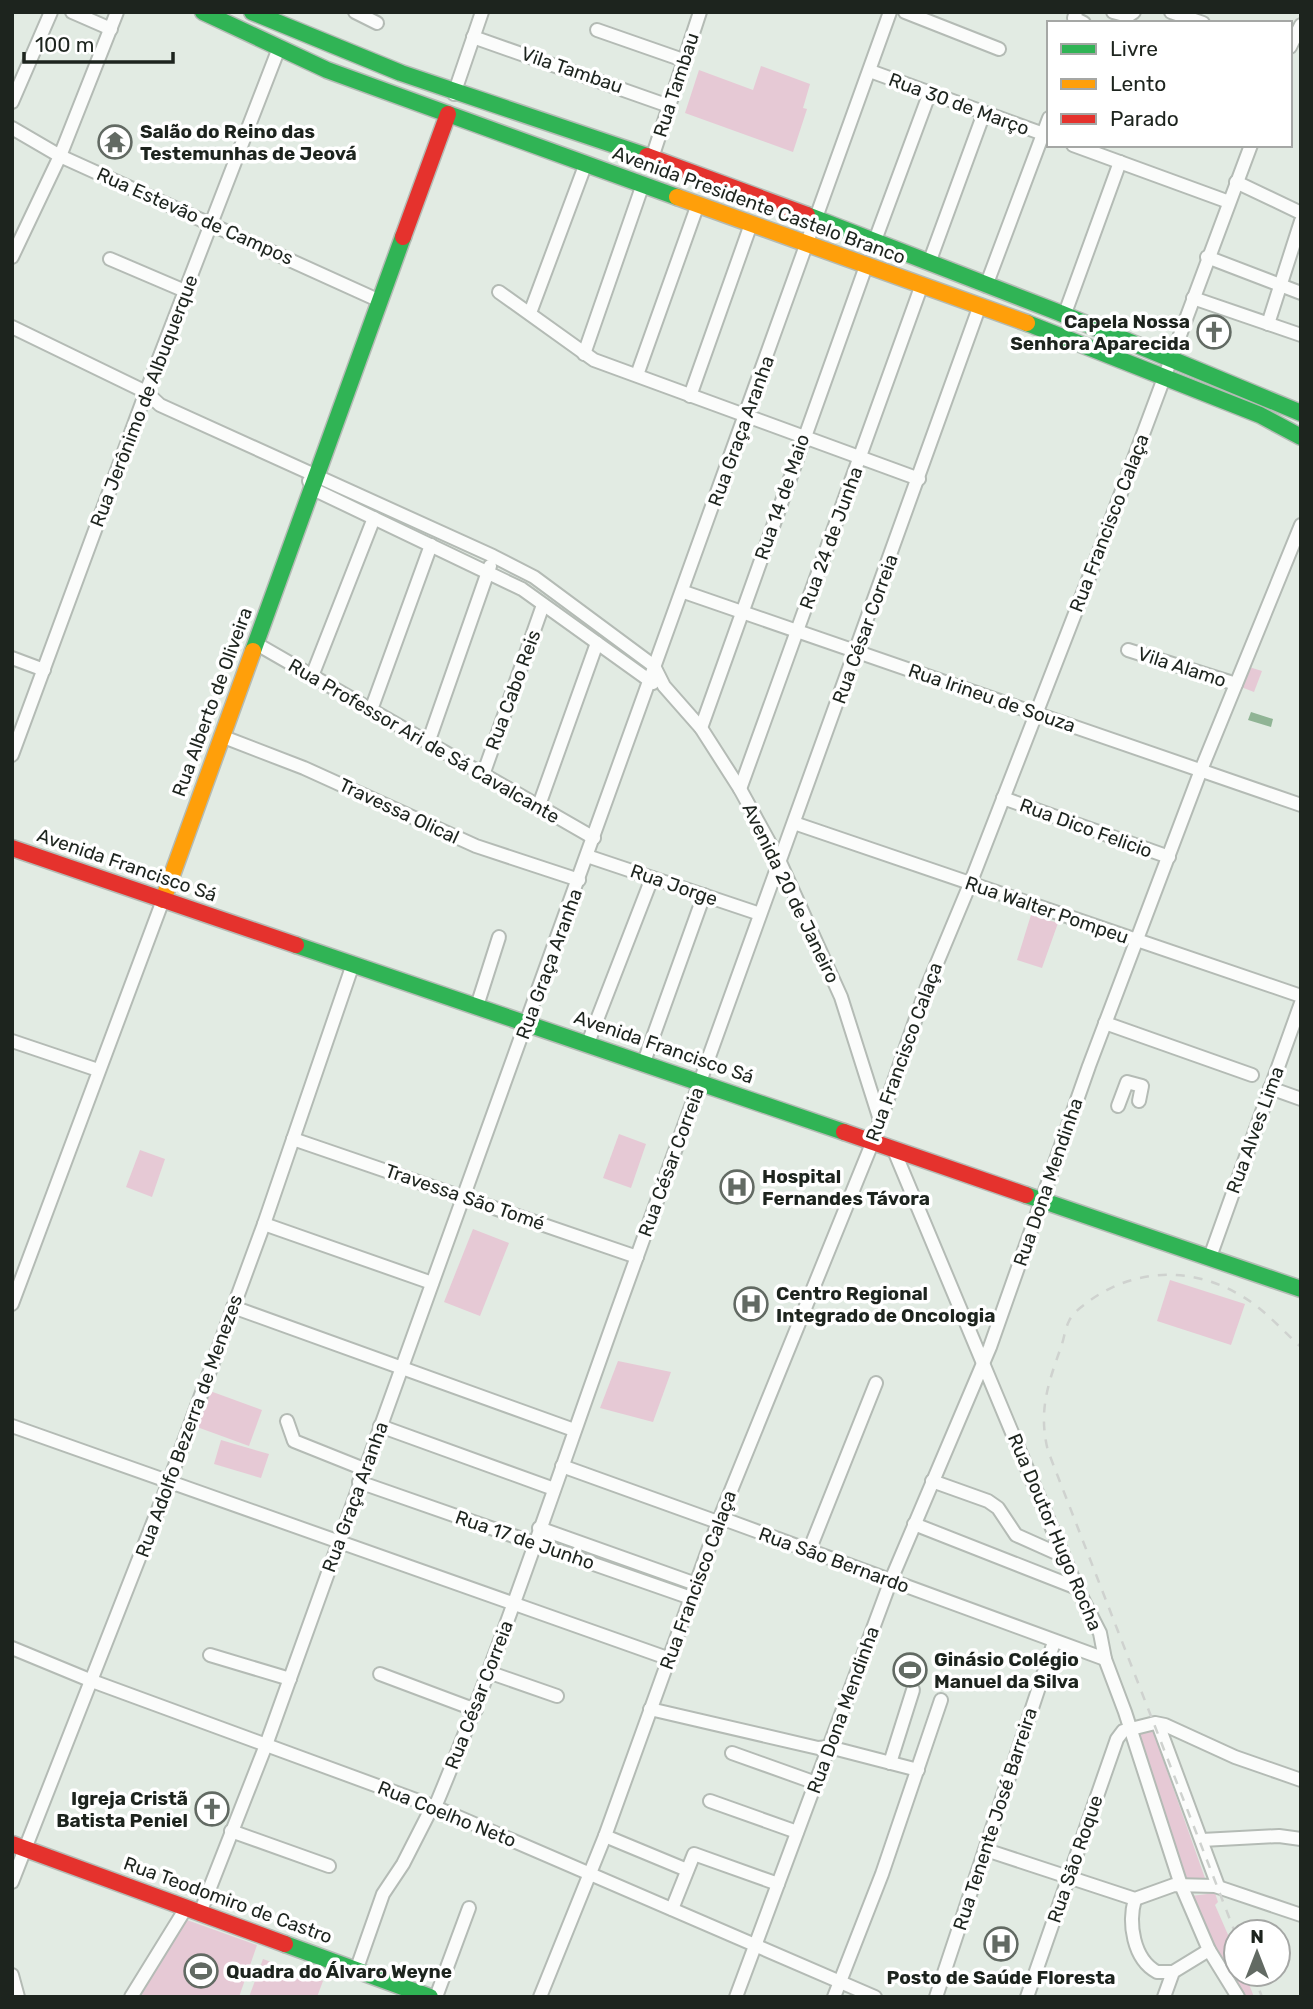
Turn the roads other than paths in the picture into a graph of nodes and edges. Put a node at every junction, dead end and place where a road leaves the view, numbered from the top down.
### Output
1 (51, 12) edge
2 (72, 12) edge
3 (117, 12) edge
4 (203, 12) edge
5 (251, 12) edge
6 (355, 12) edge
7 (482, 12) edge
8 (890, 12) edge
9 (905, 12) edge
10 (1171, 12) edge
11 (697, 13) edge
12 (929, 16) edge
13 (285, 20) edge
14 (1197, 21) edge
15 (377, 23) dead end
16 (1301, 25) edge
17 (111, 29) junction
18 (597, 30) dead end
19 (473, 37) junction
20 (1292, 43) edge
21 (279, 48) junction
22 (999, 49) dead end
23 (683, 61) junction
24 (870, 71) junction
25 (930, 92) junction
26 (454, 94) junction
27 (12, 102) edge
28 (669, 106) junction
29 (984, 113) junction
30 (448, 114) junction
31 (12, 128) edge
32 (1046, 135) edge
33 (1079, 147) edge
34 (1250, 147) edge
35 (60, 156) junction
36 (652, 158) junction
37 (1120, 162) junction
38 (586, 163) junction
39 (1236, 182) junction
40 (643, 184) junction
41 (742, 192) junction
42 (1229, 202) junction
43 (698, 204) junction
44 (1301, 214) edge
45 (733, 215) junction
46 (817, 221) junction
47 (1301, 221) edge
48 (211, 223) junction
49 (751, 224) junction
50 (874, 243) junction
51 (808, 245) junction
52 (12, 257) edge
53 (1207, 257) junction
54 (110, 259) dead end
55 (929, 263) junction
56 (866, 266) junction
57 (986, 286) junction
58 (1281, 286) junction
59 (921, 287) junction
60 (185, 291) junction
61 (499, 292) dead end
62 (1301, 293) edge
63 (1193, 298) junction
64 (380, 301) junction
65 (980, 305) junction
66 (530, 313) junction
67 (1064, 316) junction
68 (1268, 324) junction
69 (12, 327) edge
70 (1301, 335) edge
71 (584, 354) junction
72 (1170, 358) junction
73 (637, 374) junction
74 (1164, 375) junction
75 (146, 392) junction
76 (690, 396) junction
77 (1301, 413) edge
78 (746, 416) junction
79 (804, 436) junction
80 (1301, 437) edge
81 (861, 457) junction
82 (312, 479) junction
83 (919, 479) junction
84 (374, 518) junction
85 (1301, 524) edge
86 (432, 545) junction
87 (493, 555) junction
88 (488, 572) junction
89 (684, 592) junction
90 (543, 605) junction
91 (742, 612) junction
92 (797, 631) junction
93 (255, 643) junction
94 (597, 643) junction
95 (1128, 650) dead end
96 (858, 651) junction
97 (12, 658) edge
98 (654, 666) junction
99 (44, 670) junction
100 (312, 677) junction
101 (648, 681) junction
102 (1236, 684) junction
103 (664, 686) junction
104 (371, 710) junction
105 (1036, 713) junction
106 (701, 729) junction
107 (221, 736) junction
108 (428, 743) junction
109 (12, 755) edge
110 (1201, 771) junction
111 (483, 775) junction
112 (740, 789) junction
113 (1003, 798) junction
114 (1301, 805) edge
115 (538, 808) junction
116 (794, 823) junction
117 (594, 838) junction
118 (12, 848) edge
119 (587, 856) junction
120 (1168, 857) junction
121 (779, 860) junction
122 (652, 878) junction
123 (579, 880) junction
124 (970, 884) junction
125 (705, 895) junction
126 (163, 900) junction
127 (760, 914) junction
128 (499, 937) dead end
129 (1137, 941) junction
130 (353, 964) junction
131 (1301, 996) edge
132 (1301, 1003) edge
133 (477, 1006) junction
134 (527, 1023) junction
135 (1105, 1023) junction
136 (12, 1041) edge
137 (588, 1043) junction
138 (644, 1062) junction
139 (98, 1070) junction
140 (1252, 1075) dead end
141 (700, 1082) junction
142 (1270, 1088) junction
143 (1301, 1099) edge
144 (1139, 1101) dead end
145 (1118, 1106) dead end
146 (880, 1121) junction
147 (293, 1139) junction
148 (873, 1141) junction
149 (892, 1148) junction
150 (464, 1196) junction
151 (1042, 1200) junction
152 (264, 1224) junction
153 (637, 1257) junction
154 (1210, 1257) junction
155 (432, 1283) junction
156 (1301, 1289) edge
157 (12, 1304) edge
158 (233, 1307) junction
159 (983, 1361) junction
160 (402, 1369) junction
161 (876, 1383) dead end
162 (287, 1421) dead end
163 (12, 1426) edge
164 (380, 1426) junction
165 (574, 1430) junction
166 (562, 1466) junction
167 (364, 1469) junction
168 (932, 1480) junction
169 (169, 1482) junction
170 (359, 1482) junction
171 (554, 1489) junction
172 (719, 1520) junction
173 (915, 1524) junction
174 (539, 1528) junction
175 (339, 1541) junction
176 (534, 1544) junction
177 (809, 1551) junction
178 (1063, 1556) junction
179 (891, 1580) junction
180 (696, 1584) junction
181 (1077, 1588) junction
182 (691, 1598) junction
183 (514, 1604) junction
184 (1054, 1642) junction
185 (12, 1648) edge
186 (210, 1655) dead end
187 (670, 1659) junction
188 (1105, 1659) junction
189 (491, 1673) junction
190 (380, 1674) dead end
191 (290, 1679) junction
192 (92, 1681) junction
193 (914, 1690) dead end
194 (557, 1696) dead end
195 (940, 1700) dead end
196 (650, 1709) junction
197 (476, 1710) junction
198 (1161, 1724) junction
199 (1131, 1728) junction
200 (266, 1745) junction
201 (829, 1747) junction
202 (732, 1753) dead end
203 (890, 1763) junction
204 (918, 1770) junction
205 (1301, 1780) edge
206 (816, 1783) junction
207 (710, 1801) dead end
208 (435, 1807) junction
209 (231, 1831) junction
210 (797, 1832) junction
211 (605, 1836) junction
212 (1301, 1839) edge
213 (1202, 1840) junction
214 (18, 1846) edge
215 (986, 1850) junction
216 (329, 1866) dead end
217 (687, 1870) junction
218 (588, 1871) junction
219 (1068, 1877) junction
220 (12, 1882) edge
221 (778, 1884) junction
222 (1181, 1885) junction
223 (1218, 1886) junction
224 (1135, 1899) junction
225 (469, 1908) dead end
226 (673, 1909) junction
227 (193, 1911) junction
228 (1301, 1915) edge
229 (756, 1943) junction
230 (1209, 1950) junction
231 (357, 1968) junction
232 (1173, 1972) junction
233 (840, 1981) junction
234 (131, 1997) edge
235 (430, 1997) edge
236 (436, 1997) edge
237 (540, 1997) edge
238 (736, 1997) edge
239 (834, 1997) edge
240 (875, 1997) edge
241 (936, 1997) edge
242 (1027, 1997) edge
243 (1164, 1997) edge
244 (1238, 1997) edge

1 - 27 street
2 - 17 street
3 - 17 street
4 - 21 main road, Avenida Presidente Castelo Branco
5 - 13 main road, Avenida Presidente Castelo Branco
6 - 15 street
7 - 19 street
8 - 24 street, Rua Graça Aranha
9 - 12 street
10 - 14 street
11 - 23 street, Rua Tambau
12 - 22 street
13 - 26 main road, Avenida Presidente Castelo Branco
16 - 20 street
17 - 35 street
18 - 23 street
19 - 26 street
19 - 28 street, Vila Tambau
21 - 30 main road, Avenida Presidente Castelo Branco
21 - 48 street, Rua Jerônimo de Albuquerque
23 - 28 street, Rua Tambau
24 - 25 street, Rua 30 de Março
24 - 46 street, Rua Graça Aranha
25 - 29 street, Rua 30 de Março
25 - 50 street
26 - 36 main road, Avenida Presidente Castelo Branco
28 - 36 street, Rua Tambau
29 - 32 street, Rua 30 de Março
29 - 55 street
30 - 38 main road, Avenida Presidente Castelo Branco
30 - 64 main road, Rua Alberto de Oliveira
31 - 35 street, Rua Estevão de Campos
32 - 57 street
33 - 37 street
34 - 39 street, Rua Francisco Calaça
35 - 48 street, Rua Estevão de Campos
35 - 52 street
36 - 41 main road, Avenida Presidente Castelo Branco
37 - 42 street
37 - 67 street
38 - 40 main road, Avenida Presidente Castelo Branco
38 - 66 street
39 - 42 street, Rua Francisco Calaça
39 - 44 street
40 - 43 main road, Avenida Presidente Castelo Branco
40 - 71 street
41 - 45 main road
41 - 46 main road, Avenida Presidente Castelo Branco
42 - 53 street, Rua Francisco Calaça
43 - 45 main road, Avenida Presidente Castelo Branco
43 - 73 street
45 - 49 main road, Avenida Presidente Castelo Branco
46 - 50 main road, Avenida Presidente Castelo Branco
46 - 51 street, Rua Graça Aranha
47 - 58 street
48 - 60 street, Rua Jerônimo de Albuquerque
48 - 64 street, Rua Estevão de Campos
49 - 51 main road, Avenida Presidente Castelo Branco
49 - 76 street
50 - 55 main road, Avenida Presidente Castelo Branco
51 - 56 main road, Avenida Presidente Castelo Branco
51 - 78 street, Rua Graça Aranha
53 - 58 street
53 - 63 street, Rua Francisco Calaça
54 - 60 street
55 - 57 main road, Avenida Presidente Castelo Branco
56 - 59 main road, Avenida Presidente Castelo Branco
56 - 79 street, Rua 14 de Maio
57 - 67 main road, Avenida Presidente Castelo Branco
58 - 62 street
58 - 68 street
59 - 65 main road, Avenida Presidente Castelo Branco
59 - 81 street, Rua 24 de Junha
60 - 75 street, Rua Jerônimo de Albuquerque
61 - 66 street
63 - 68 street
63 - 72 street, Rua Francisco Calaça
64 - 82 main road, Rua Alberto de Oliveira
65 - 74 main road, Avenida Presidente Castelo Branco
65 - 83 street, Rua César Correia
66 - 71 street
67 - 72 main road, Avenida Presidente Castelo Branco
68 - 70 street
69 - 75 street, Avenida 20 de Janeiro
71 - 73 street
72 - 74 street, Rua Francisco Calaça
72 - 77 main road, Avenida Presidente Castelo Branco
73 - 76 street
74 - 80 main road, Avenida Presidente Castelo Branco
74 - 105 street, Rua Francisco Calaça
75 - 82 street, Avenida 20 de Janeiro
75 - 99 street, Rua Jerônimo de Albuquerque
76 - 78 street
78 - 79 street
78 - 89 street, Rua Graça Aranha
79 - 81 street
79 - 91 street, Rua 14 de Maio
81 - 83 street
81 - 92 street, Rua 24 de Junha
82 - 84 street, Avenida 20 de Janeiro
82 - 87 street, Avenida 20 de Janeiro
82 - 93 main road, Rua Alberto de Oliveira
83 - 96 street, Rua César Correia
84 - 86 street, Avenida 20 de Janeiro
84 - 100 street
85 - 102 street, Rua Dona Mendinha
86 - 88 street, Avenida 20 de Janeiro
86 - 104 street
87 - 88 street
87 - 98 street, Avenida 20 de Janeiro
88 - 90 street, Avenida 20 de Janeiro
88 - 108 street
89 - 91 street, Rua Irineu de Souza
89 - 98 street, Rua Graça Aranha
90 - 94 street, Avenida 20 de Janeiro
90 - 111 street, Rua Cabo Reis
91 - 92 street, Rua Irineu de Souza
91 - 106 street, Rua 14 de Maio
92 - 96 street, Rua Irineu de Souza
92 - 112 street, Rua 24 de Junha
93 - 100 street, Rua Professor Ari de Sá Cavalcante
93 - 107 main road, Rua Alberto de Oliveira
94 - 101 street, Avenida 20 de Janeiro
94 - 115 street
95 - 102 street, Vila Alamo
96 - 105 street, Rua Irineu de Souza
96 - 116 street, Rua César Correia
97 - 99 street
98 - 101 street, Rua Graça Aranha
98 - 103 street, Avenida 20 de Janeiro
99 - 109 street, Rua Jerônimo de Albuquerque
100 - 104 street, Rua Professor Ari de Sá Cavalcante
101 - 103 street, Avenida 20 de Janeiro
101 - 117 street, Rua Graça Aranha
102 - 110 street, Rua Dona Mendinha
103 - 106 street, Avenida 20 de Janeiro
104 - 108 street, Rua Professor Ari de Sá Cavalcante
105 - 110 street, Rua Irineu de Souza
105 - 113 street, Rua Francisco Calaça
106 - 112 street, Avenida 20 de Janeiro
107 - 123 street, Travessa Olical
107 - 126 main road, Rua Alberto de Oliveira
108 - 111 street, Rua Professor Ari de Sá Cavalcante
110 - 114 street, Rua Irineu de Souza
110 - 120 street, Rua Dona Mendinha
111 - 115 street, Rua Professor Ari de Sá Cavalcante
112 - 121 street, Avenida 20 de Janeiro
113 - 120 street, Rua Dico Felicio
113 - 124 street, Rua Francisco Calaça
115 - 117 street, Rua Professor Ari de Sá Cavalcante
116 - 121 street, Rua César Correia
116 - 124 street, Rua Walter Pompeu
117 - 119 street, Rua Graça Aranha
118 - 126 main road, Avenida Francisco Sá
119 - 122 street, Rua Jorge
119 - 123 street, Rua Graça Aranha
120 - 129 street, Rua Dona Mendinha
121 - 127 street, Rua César Correia
121 - 146 street, Avenida 20 de Janeiro
122 - 125 street, Rua Jorge
122 - 137 street
123 - 134 street, Rua Graça Aranha
124 - 129 street, Rua Walter Pompeu
124 - 146 street, Rua Francisco Calaça
125 - 127 street, Rua Jorge
125 - 138 street
126 - 130 main road, Avenida Francisco Sá
126 - 139 street, Rua Alberto de Oliveira
127 - 141 street, Rua César Correia
128 - 133 street
129 - 131 street, Rua Walter Pompeu
129 - 135 street, Rua Dona Mendinha
130 - 133 main road, Avenida Francisco Sá
130 - 147 street, Rua Adolfo Bezerra de Menezes
132 - 142 street, Rua Alves Lima
133 - 134 main road, Avenida Francisco Sá
134 - 137 main road, Avenida Francisco Sá
134 - 150 street, Rua Graça Aranha
135 - 140 street
135 - 151 street, Rua Dona Mendinha
136 - 139 street
137 - 138 main road, Avenida Francisco Sá
138 - 141 main road, Avenida Francisco Sá
139 - 157 street, Rua Alberto de Oliveira
141 - 148 main road, Avenida Francisco Sá
141 - 153 street, Rua César Correia
142 - 143 street
142 - 154 street, Rua Alves Lima
144 - 145 street
146 - 148 street, Rua Francisco Calaça
147 - 150 street, Travessa São Tomé
147 - 152 street, Rua Adolfo Bezerra de Menezes
148 - 149 main road, Avenida Francisco Sá
148 - 172 street, Rua Francisco Calaça
149 - 151 main road, Avenida Francisco Sá
149 - 159 street, Rua Doutor Hugo Rocha
150 - 153 street, Travessa São Tomé
150 - 155 street, Rua Graça Aranha
151 - 154 main road, Avenida Francisco Sá
151 - 159 street, Rua Dona Mendinha
152 - 155 street
152 - 158 street, Rua Adolfo Bezerra de Menezes
153 - 165 street, Rua César Correia
154 - 156 main road, Avenida Francisco Sá
155 - 160 street, Rua Graça Aranha
158 - 160 street
158 - 169 street, Rua Adolfo Bezerra de Menezes
159 - 168 street, Rua Dona Mendinha
159 - 178 street, Rua Doutor Hugo Rocha
160 - 164 street, Rua Graça Aranha
160 - 165 street
161 - 177 street
162 - 167 street
163 - 169 street
164 - 167 street, Rua Graça Aranha
164 - 171 street
165 - 166 street, Rua César Correia
166 - 171 street, Rua César Correia
166 - 172 street, Rua São Bernardo
167 - 170 street, Rua Graça Aranha
168 - 173 street, Rua Dona Mendinha
168 - 178 street
169 - 175 street
169 - 192 street, Rua Adolfo Bezerra de Menezes
170 - 175 street, Rua Graça Aranha
170 - 176 street, Rua 17 de Junho
171 - 174 street, Rua César Correia
172 - 177 street, Rua São Bernardo
172 - 180 street, Rua Francisco Calaça
173 - 179 street, Rua Dona Mendinha
173 - 181 street
174 - 176 street, Rua César Correia
174 - 180 street, Rua 17 de Junho
175 - 183 street
175 - 191 street, Rua Graça Aranha
176 - 182 street, Rua 17 de Junho
176 - 183 street, Rua César Correia
177 - 179 street, Rua São Bernardo
178 - 181 street, Rua Doutor Hugo Rocha
179 - 184 street, Rua São Bernardo
179 - 201 street, Rua Dona Mendinha
180 - 182 street, Rua Francisco Calaça
181 - 188 street, Rua Doutor Hugo Rocha
182 - 187 street, Rua Francisco Calaça
183 - 187 street
183 - 189 street, Rua César Correia
184 - 188 street, Rua São Bernardo
184 - 215 street, Rua Tenente José Barreira
185 - 192 street, Rua Coelho Neto
186 - 191 street
187 - 196 street, Rua Francisco Calaça
188 - 199 street, Rua Doutor Hugo Rocha
189 - 194 street
189 - 197 street, Rua César Correia
190 - 197 street
191 - 200 street, Rua Graça Aranha
192 - 200 street, Rua Coelho Neto
192 - 214 street, Rua Adolfo Bezerra de Menezes
193 - 203 street
195 - 204 street
196 - 201 street
196 - 211 street, Rua Francisco Calaça
197 - 208 street, Rua César Correia
198 - 199 street
198 - 205 street
198 - 213 street
199 - 219 street, Rua São Roque
199 - 222 street, Rua Doutor Hugo Rocha
200 - 208 street, Rua Coelho Neto
200 - 209 street, Rua Graça Aranha
201 - 203 street
201 - 206 street, Rua Dona Mendinha
202 - 206 street
203 - 204 street
204 - 233 street
206 - 210 street, Rua Dona Mendinha
207 - 210 street
208 - 218 street, Rua Coelho Neto
208 - 231 street, Rua César Correia
209 - 216 street
209 - 227 street, Rua Graça Aranha
210 - 221 street, Rua Dona Mendinha
211 - 217 street
211 - 218 street, Rua Francisco Calaça
212 - 213 street
213 - 223 street
214 - 220 street, Rua Adolfo Bezerra de Menezes
214 - 227 main road, Rua Teodomiro de Castro
215 - 219 street
215 - 241 street, Rua Tenente José Barreira
217 - 221 street
217 - 226 street
218 - 226 street, Rua Coelho Neto
218 - 237 street, Rua Francisco Calaça
219 - 224 street
219 - 242 street, Rua São Roque
221 - 229 street, Rua Dona Mendinha
222 - 223 street
222 - 224 street
222 - 230 street, Rua Doutor Hugo Rocha
223 - 228 street
224 - 232 street
225 - 236 street
226 - 229 street, Rua Coelho Neto
227 - 231 main road, Rua Teodomiro de Castro
227 - 234 street, Rua Graça Aranha
229 - 233 street, Rua Coelho Neto
229 - 238 street, Rua Dona Mendinha
230 - 232 street
230 - 244 street, Rua Doutor Hugo Rocha
231 - 235 main road, Rua Teodomiro de Castro
232 - 243 street
233 - 239 street
233 - 240 street, Rua Coelho Neto

